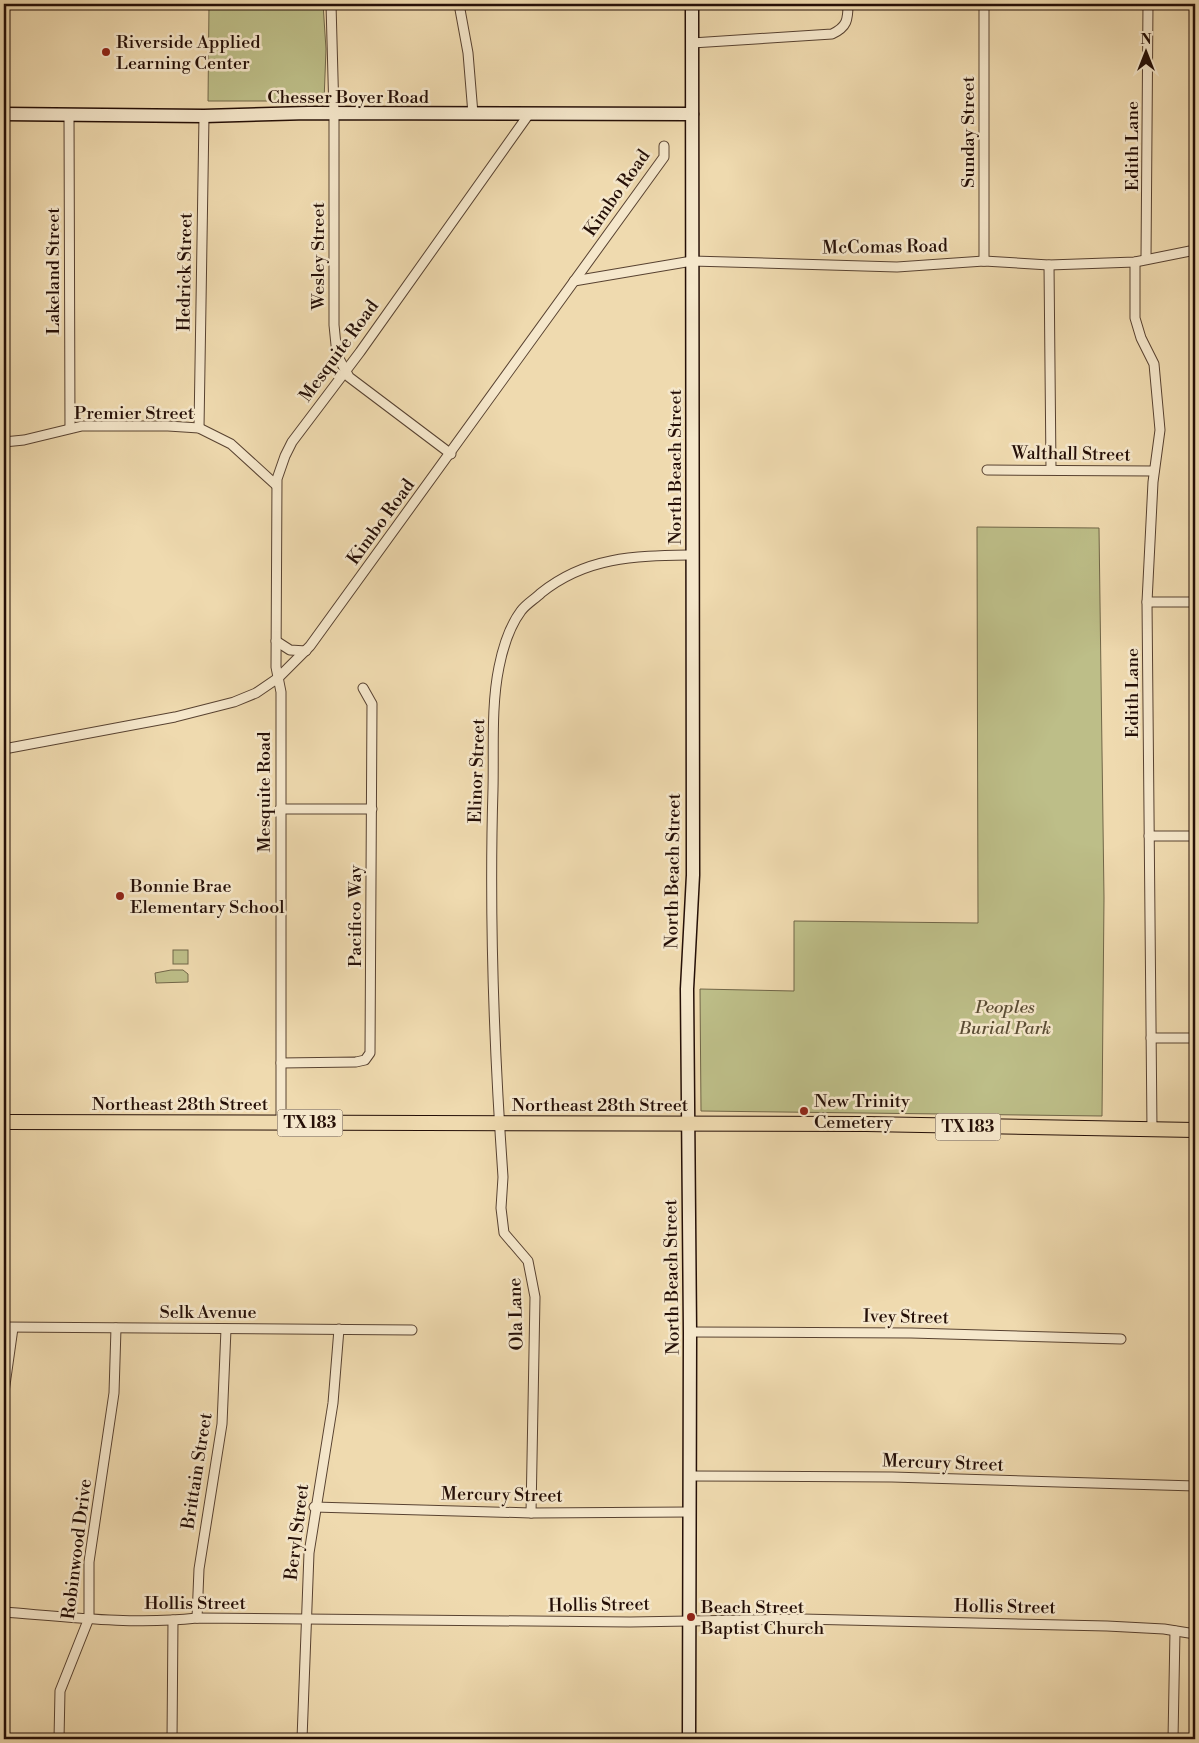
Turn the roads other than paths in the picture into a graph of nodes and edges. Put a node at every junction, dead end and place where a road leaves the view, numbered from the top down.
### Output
1 (331, 4) edge
2 (459, 4) edge
3 (692, 4) edge
4 (848, 4) edge
5 (984, 4) edge
6 (1148, 4) edge
7 (692, 43) junction
8 (4, 114) edge
9 (69, 114) junction
10 (334, 114) junction
11 (473, 114) junction
12 (529, 114) junction
13 (692, 114) junction
14 (204, 116) junction
15 (664, 146) dead end
16 (1195, 250) edge
17 (1146, 259) junction
18 (692, 261) junction
19 (984, 261) junction
20 (1135, 262) junction
21 (1049, 265) junction
22 (574, 281) junction
23 (345, 372) junction
24 (70, 428) junction
25 (199, 428) junction
26 (4, 442) edge
27 (451, 454) junction
28 (1051, 469) junction
29 (987, 470) dead end
30 (1154, 471) junction
31 (276, 485) junction
32 (692, 555) junction
33 (1147, 602) junction
34 (1195, 602) edge
35 (276, 641) junction
36 (306, 650) junction
37 (278, 678) junction
38 (364, 688) dead end
39 (4, 749) edge
40 (280, 809) junction
41 (372, 809) junction
42 (1148, 836) junction
43 (1195, 836) edge
44 (1150, 1038) junction
45 (1195, 1038) edge
46 (281, 1063) junction
47 (4, 1122) edge
48 (281, 1123) junction
49 (499, 1123) junction
50 (687, 1124) junction
51 (1152, 1129) junction
52 (1195, 1130) edge
53 (8, 1328) edge
54 (116, 1328) junction
55 (226, 1329) junction
56 (339, 1330) junction
57 (412, 1330) dead end
58 (690, 1332) junction
59 (1121, 1339) dead end
60 (4, 1392) edge
61 (690, 1476) junction
62 (1195, 1486) edge
63 (314, 1507) junction
64 (689, 1512) junction
65 (531, 1513) junction
66 (4, 1612) edge
67 (89, 1618) junction
68 (197, 1618) junction
69 (173, 1620) junction
70 (304, 1620) junction
71 (690, 1620) junction
72 (1175, 1631) junction
73 (1195, 1634) edge
74 (59, 1739) edge
75 (172, 1739) edge
76 (302, 1739) edge
77 (689, 1739) edge
78 (1173, 1739) edge

1 - 10 street, Wesley Street
2 - 11 street
3 - 7 main road, North Beach Street
4 - 7 street
5 - 19 street, Sunday Street
6 - 17 street, Edith Lane
7 - 13 main road, North Beach Street
8 - 9 main road, Chesser Boyer Road
9 - 14 main road, Chesser Boyer Road
9 - 24 street, Lakeland Street
10 - 11 main road, Chesser Boyer Road
10 - 14 main road, Chesser Boyer Road
10 - 23 street, Wesley Street
11 - 12 main road, Chesser Boyer Road
12 - 13 main road, Chesser Boyer Road
12 - 23 street, Mesquite Road
13 - 18 main road, North Beach Street
14 - 25 street, Hedrick Street
15 - 22 street, Kimbo Road
16 - 17 street, McComas Road
17 - 20 street, McComas Road
18 - 19 street, McComas Road
18 - 22 street, McComas Road
18 - 32 main road, North Beach Street
19 - 21 street, McComas Road
20 - 21 street, McComas Road
20 - 30 street, Edith Lane
21 - 28 street
22 - 27 street, Kimbo Road
23 - 27 street
23 - 31 street, Mesquite Road
24 - 25 street, Premier Street
24 - 26 street, Premier Street
25 - 31 street, Premier Street
27 - 36 street, Kimbo Road
28 - 29 street, Walthall Street
28 - 30 street, Walthall Street
30 - 33 street, Edith Lane
31 - 35 street, Mesquite Road
32 - 49 street, Elinor Street
32 - 50 main road, North Beach Street
33 - 34 street
33 - 42 street, Edith Lane
35 - 36 street
35 - 37 street, Mesquite Road
36 - 37 street, Kimbo Road
37 - 39 street, Kimbo Road
37 - 40 street, Mesquite Road
38 - 41 street, Pacifico Way
40 - 41 street
40 - 46 street, Mesquite Road
41 - 46 street, Pacifico Way
42 - 43 street
42 - 44 street, Edith Lane
44 - 45 street
44 - 51 street, Edith Lane
46 - 48 street, Mesquite Road
47 - 48 main road, Northeast 28th Street / TX 183
48 - 49 main road, Northeast 28th Street / TX 183
49 - 50 main road, Northeast 28th Street / TX 183
49 - 65 street, Ola Lane
50 - 51 main road, Northeast 28th Street / TX 183
50 - 58 main road, North Beach Street
51 - 52 main road, Northeast 28th Street / TX 183
53 - 54 street, Selk Avenue
53 - 60 street
54 - 55 street, Selk Avenue
54 - 67 street, Robinwood Drive
55 - 56 street, Selk Avenue
55 - 68 street, Brittain Street
56 - 57 street, Selk Avenue
56 - 63 street, Beryl Street
58 - 59 street, Ivey Street
58 - 61 main road, North Beach Street
61 - 62 street, Mercury Street
61 - 64 main road, North Beach Street
63 - 65 street, Mercury Street
63 - 70 street, Beryl Street
64 - 65 street, Mercury Street
64 - 71 main road, North Beach Street
66 - 67 street, Hollis Street
67 - 69 street, Hollis Street
67 - 74 street, Robinwood Drive
68 - 69 street, Hollis Street
68 - 70 street, Hollis Street
69 - 75 street
70 - 71 street, Hollis Street
70 - 76 street, Beryl Street
71 - 72 street, Hollis Street
71 - 77 main road, North Beach Street
72 - 73 street, Hollis Street
72 - 78 street

